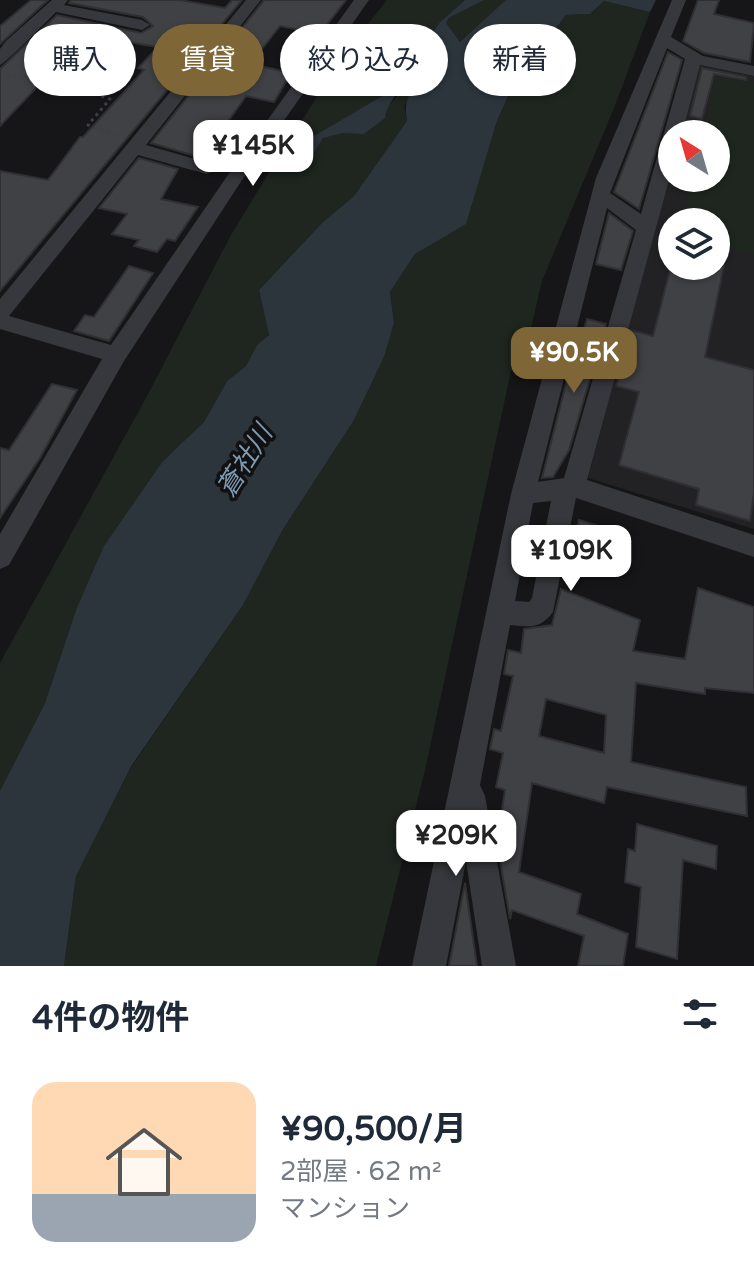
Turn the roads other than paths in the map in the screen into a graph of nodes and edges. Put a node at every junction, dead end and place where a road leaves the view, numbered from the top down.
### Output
1 (254, 0) edge
2 (362, 0) edge
3 (679, 0) edge
4 (56, 4) edge
5 (142, 25) dead end
6 (661, 38) junction
7 (694, 57) junction
8 (0, 60) edge
9 (754, 71) edge
10 (676, 120) edge
11 (136, 146) junction
12 (206, 168) dead end
13 (658, 187) edge
14 (601, 195) junction
15 (647, 228) junction
16 (0, 313) edge
17 (0, 321) edge
18 (116, 355) junction
19 (569, 488) junction
20 (523, 494) junction
21 (754, 546) edge
22 (0, 557) edge
23 (501, 612) junction
24 (468, 781) junction
25 (429, 966) edge
26 (499, 966) edge

1 - 11 street
2 - 18 street
3 - 6 street
4 - 5 street
4 - 8 street
6 - 7 street
6 - 14 street
7 - 9 street
7 - 10 street
11 - 12 street
11 - 16 street
13 - 15 street
14 - 15 street
14 - 20 street
15 - 19 street
17 - 18 street
18 - 22 street
19 - 20 street
19 - 21 street
19 - 23 street
20 - 23 street
23 - 24 street
24 - 25 street
24 - 26 street

